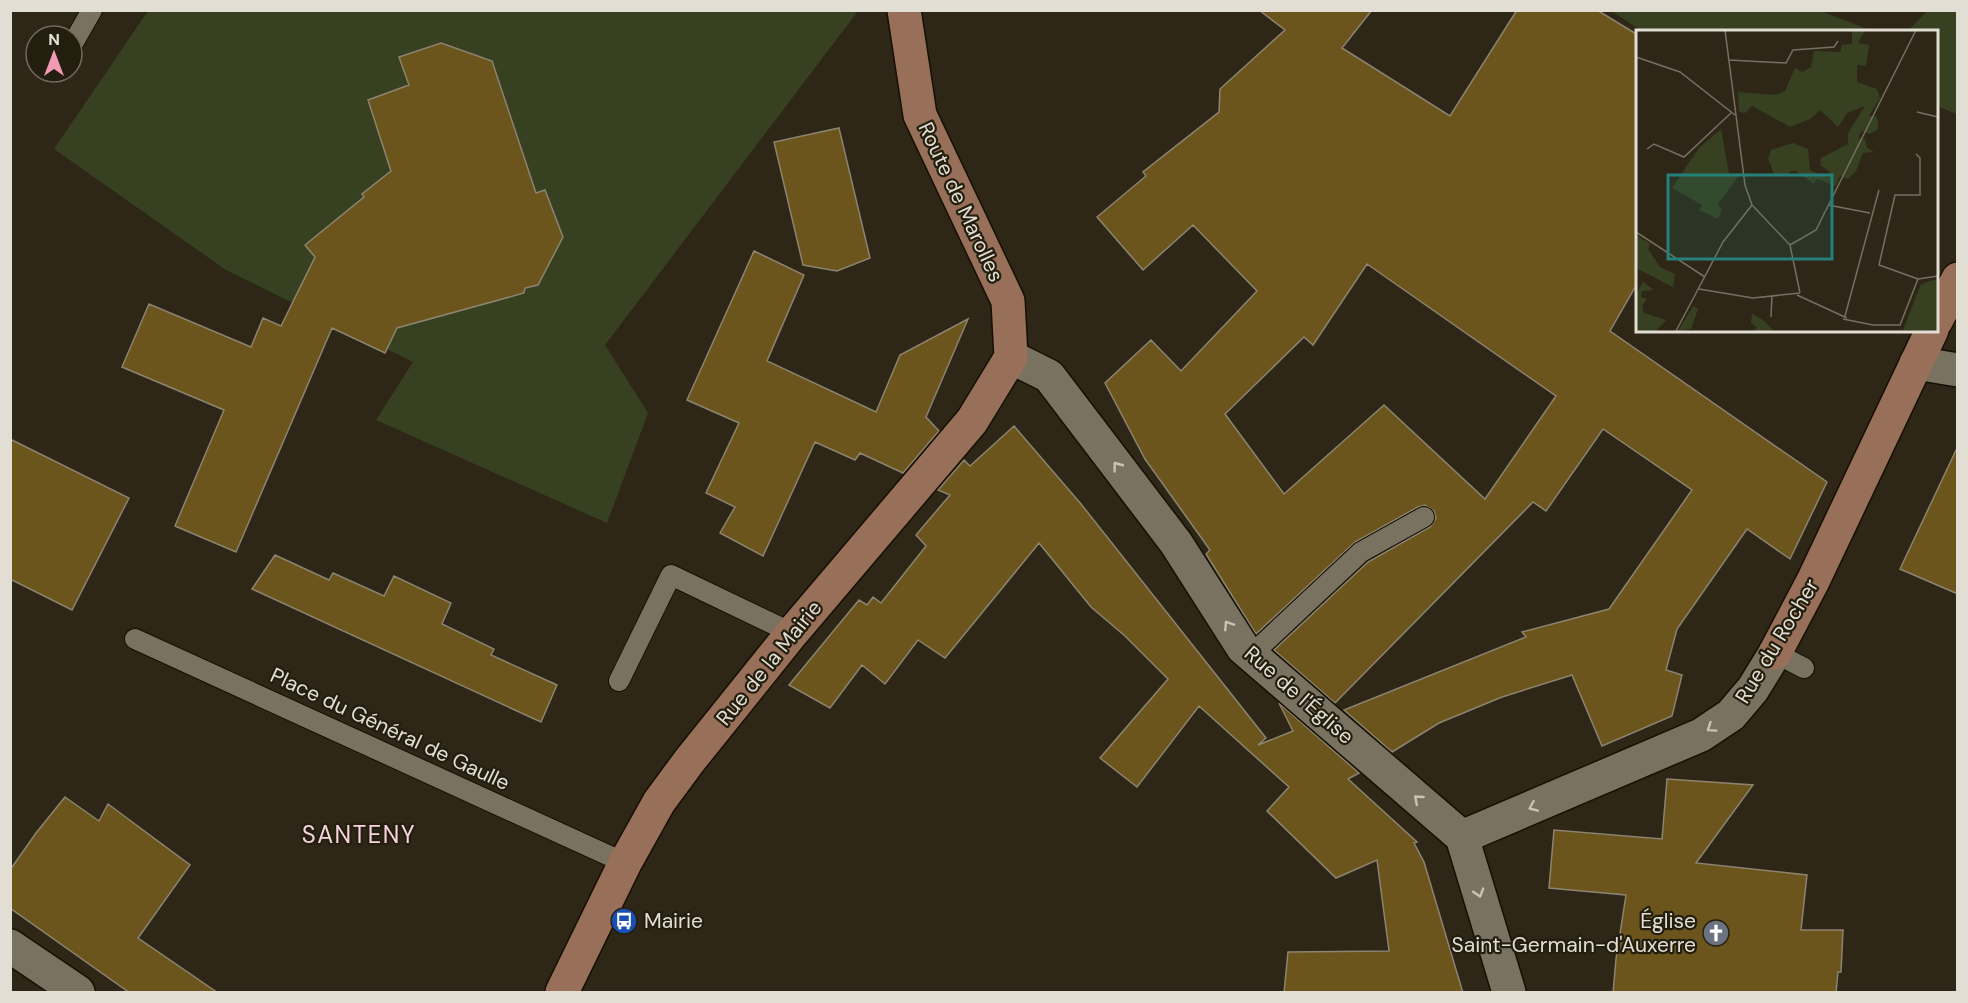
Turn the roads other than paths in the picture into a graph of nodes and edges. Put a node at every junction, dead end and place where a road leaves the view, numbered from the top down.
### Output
1 (92, 10) edge
2 (904, 10) edge
3 (84, 24) edge
4 (1958, 279) edge
5 (1938, 317) edge
6 (1931, 332) edge
7 (1011, 357) junction
8 (1916, 363) junction
9 (1958, 370) edge
10 (1424, 518) dead end
11 (792, 633) junction
12 (135, 639) dead end
13 (1775, 653) junction
14 (1251, 655) junction
15 (1804, 668) dead end
16 (619, 681) dead end
17 (1462, 837) junction
18 (625, 863) junction
19 (10, 946) edge
20 (78, 993) edge
21 (562, 993) edge
22 (1509, 993) edge

1 - 3 lane
2 - 7 street, Route de Marolles
4 - 5 street
6 - 8 street, Rue du Rocher
7 - 11 street, Rue de la Mairie
14 -> 7 street, Rue de l'Église
8 - 9 street
8 - 13 street, Rue du Rocher
10 - 14 lane
11 - 16 lane
11 - 18 street, Rue de la Mairie
12 - 18 lane, Place du Général de Gaulle
13 - 15 lane
13 -> 17 street, Rue du Rocher
17 -> 14 street, Rue de l'Église
17 -> 22 street
18 - 21 street, Rue de la Mairie
19 - 20 street

